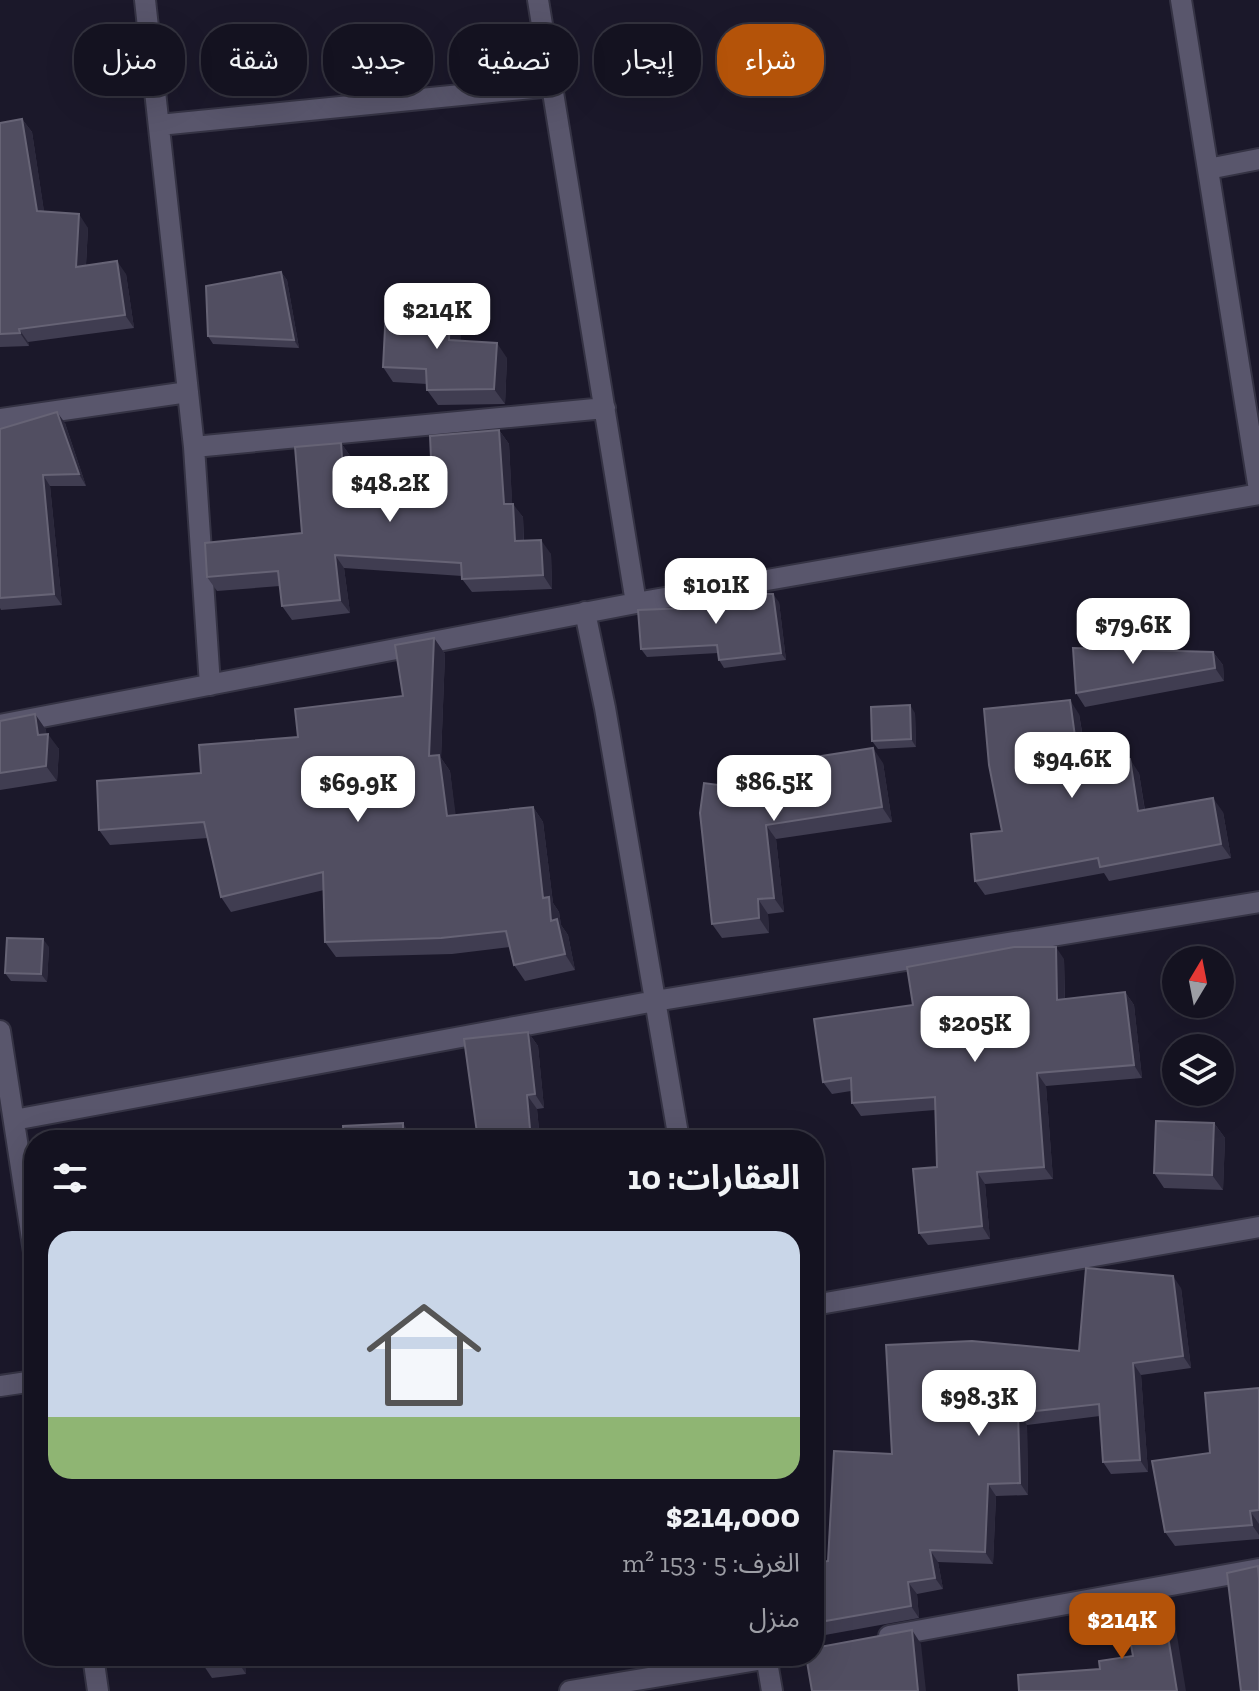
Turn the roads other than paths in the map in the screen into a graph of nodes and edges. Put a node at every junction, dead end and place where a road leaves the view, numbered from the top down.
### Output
1 (145, 0) edge
2 (538, 0) edge
3 (1181, 0) edge
4 (542, 24) edge
5 (451, 96) edge
6 (554, 96) edge
7 (159, 125) junction
8 (1259, 159) edge
9 (1208, 169) junction
10 (188, 392) junction
11 (605, 408) junction
12 (0, 419) edge
13 (194, 447) junction
14 (1259, 492) edge
15 (636, 603) junction
16 (585, 612) junction
17 (210, 685) junction
18 (0, 725) edge
19 (1259, 902) edge
20 (655, 1001) junction
21 (0, 1031) edge
22 (2, 1052) edge
23 (14, 1120) junction
24 (677, 1130) edge
25 (24, 1186) edge
26 (1259, 1227) edge
27 (824, 1303) edge
28 (24, 1382) edge
29 (0, 1386) edge
30 (1259, 1569) edge
31 (875, 1639) edge
32 (94, 1666) edge
33 (718, 1666) edge
34 (771, 1666) edge
35 (98, 1691) edge
36 (570, 1691) edge
37 (772, 1691) edge

1 - 7 street
2 - 4 street
3 - 9 street
5 - 7 street
6 - 11 street
7 - 10 street
8 - 9 street
9 - 14 street
10 - 12 street
10 - 13 street
11 - 13 street
11 - 15 street
13 - 17 street
14 - 15 street
15 - 16 street
16 - 17 street
16 - 20 street
17 - 18 street
19 - 20 street
20 - 23 street
20 - 24 street
21 - 22 street
22 - 23 street
23 - 25 street
26 - 27 street
28 - 29 street
30 - 31 street
32 - 35 street
33 - 36 street
34 - 37 street

